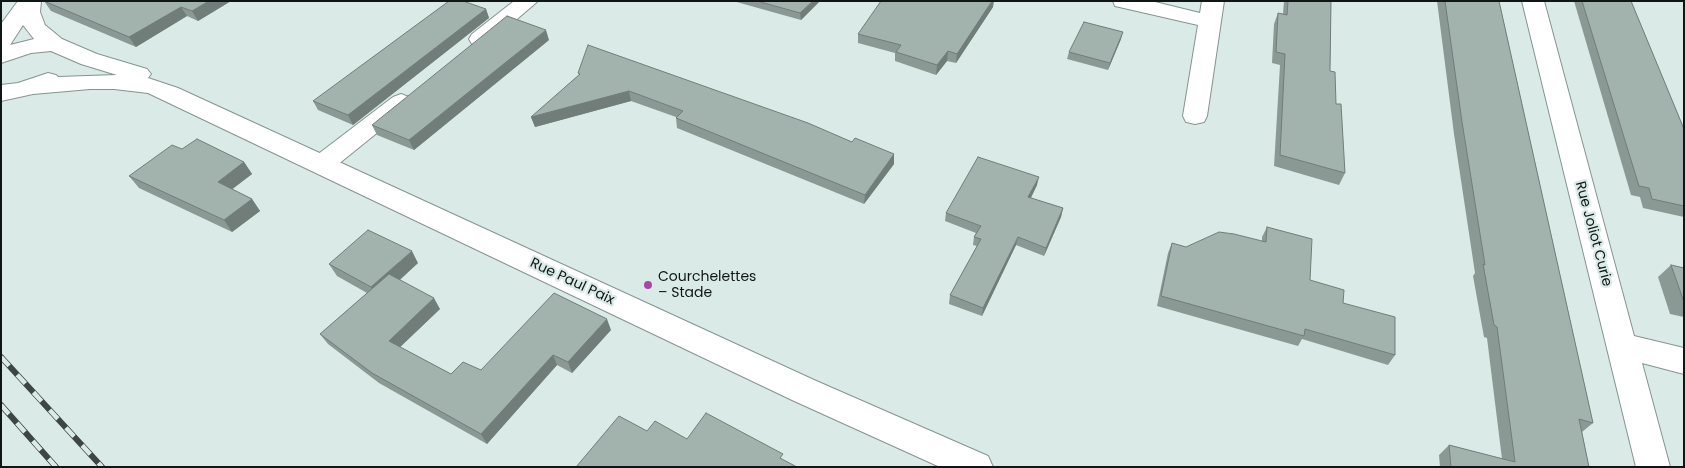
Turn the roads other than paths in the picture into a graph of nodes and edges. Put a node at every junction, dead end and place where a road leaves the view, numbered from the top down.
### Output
1 (30, 1) edge
2 (528, 1) edge
3 (1123, 1) edge
4 (1533, 1) edge
5 (1212, 12) edge
6 (3, 36) edge
7 (61, 47) junction
8 (467, 50) edge
9 (1, 56) edge
10 (421, 86) edge
11 (31, 87) junction
12 (170, 92) junction
13 (2, 93) edge
14 (1194, 116) dead end
15 (322, 164) junction
16 (1622, 346) junction
17 (1684, 361) edge
18 (976, 467) edge
19 (1653, 467) edge

1 - 6 street
1 - 7 street
2 - 8 street
3 - 5 street
4 - 16 street, Rue Joliot Curie
5 - 14 street
7 - 9 street
7 - 11 street
7 - 12 street, Rue Paul Paix
10 - 15 street
11 - 12 street, Rue Paul Paix
11 - 13 street
12 - 15 street, Rue Paul Paix
15 - 18 street, Rue Paul Paix
16 - 17 street
16 - 19 street, Rue Joliot Curie

